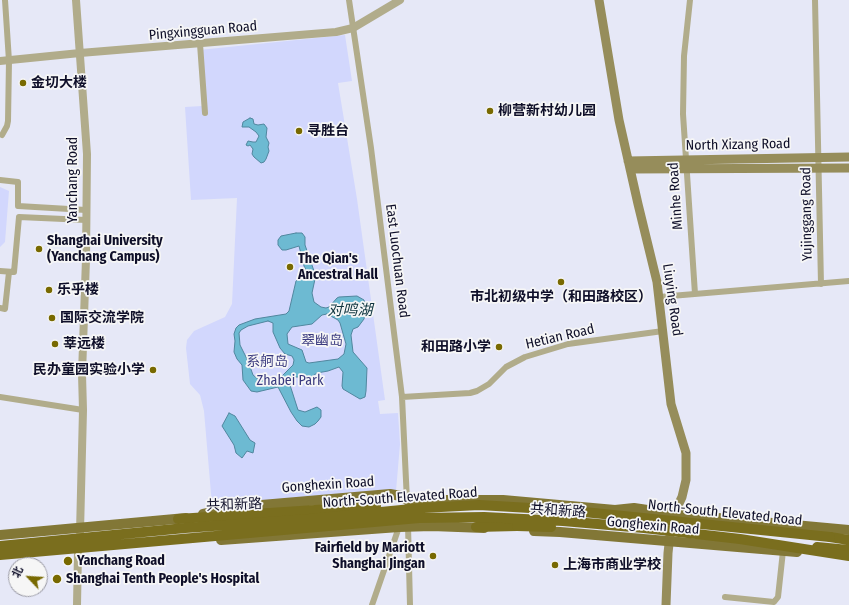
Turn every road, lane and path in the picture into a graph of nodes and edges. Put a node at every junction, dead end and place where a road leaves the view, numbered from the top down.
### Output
1 (5, 0) edge
2 (76, 0) edge
3 (349, 0) edge
4 (400, 0) edge
5 (599, 0) edge
6 (690, 0) edge
7 (815, 0) edge
8 (353, 28) junction
9 (200, 44) junction
10 (80, 53) junction
11 (0, 61) edge
12 (9, 61) junction
13 (205, 113) dead end
14 (2, 135) dead end
15 (849, 157) edge
16 (818, 158) junction
17 (686, 159) junction
18 (629, 165) junction
19 (818, 168) junction
20 (849, 168) edge
21 (687, 169) junction
22 (0, 180) edge
23 (18, 206) junction
24 (86, 210) junction
25 (19, 216) junction
26 (86, 220) junction
27 (0, 272) edge
28 (8, 272) junction
29 (849, 281) edge
30 (820, 284) junction
31 (695, 294) junction
32 (659, 297) junction
33 (0, 308) edge
34 (663, 331) junction
35 (0, 397) edge
36 (402, 397) junction
37 (83, 410) junction
38 (407, 500) junction
39 (422, 508) junction
40 (674, 516) junction
41 (178, 519) junction
42 (404, 527) junction
43 (476, 527) junction
44 (80, 528) junction
45 (849, 530) edge
46 (0, 535) edge
47 (710, 535) junction
48 (670, 537) junction
49 (849, 538) edge
50 (740, 539) junction
51 (0, 546) edge
52 (849, 550) edge
53 (784, 551) junction
54 (78, 552) junction
55 (829, 552) junction
56 (0, 555) edge
57 (849, 556) edge
58 (0, 559) edge
59 (725, 597) dead end
60 (77, 605) edge
61 (372, 605) edge
62 (410, 605) edge
63 (666, 605) edge

1 - 12 street
2 - 10 street, Yanchang Road
3 - 8 street, East Luochuan Road
4 - 8 street, Pingxingguan Road
5 - 18 main road, Liuying Road
6 - 17 street, Minhe Road
7 - 16 street, Yujinggang Road
8 - 9 street, Pingxingguan Road
8 - 36 street, East Luochuan Road
9 - 10 street, Pingxingguan Road
9 - 13 street
10 - 12 street, Pingxingguan Road
10 - 24 street, Yanchang Road
11 - 12 street, Pingxingguan Road
12 - 14 street
15 - 16 main road, North Xizang Road
16 - 17 main road, North Xizang Road
16 - 19 street, Yujinggang Road
17 - 18 main road, North Xizang Road
17 - 21 street, Minhe Road
18 - 21 main road, North Xizang Road
18 - 32 main road, Liuying Road
19 - 20 main road, North Xizang Road
19 - 21 main road, North Xizang Road
19 - 30 street, Yujinggang Road
21 - 31 street, Minhe Road
22 - 23 street
23 - 24 street
23 - 25 street
24 - 26 street, Yanchang Road
25 - 26 street
25 - 28 street
26 - 37 street, Yanchang Road
27 - 28 street
28 - 33 street
29 - 30 street
30 - 31 street
31 - 32 street
32 - 34 main road, Liuying Road
34 - 36 street, Hetian Road
34 - 40 main road, Liuying Road
35 - 37 street
36 - 38 street, East Luochuan Road
37 - 44 street, Yanchang Road
38 - 40 main road, Gonghexin Road
38 - 41 main road, 共和新路
38 - 41 main road, Gonghexin Road
38 - 42 street, East Luochuan Road
39 - 41 highway, bridge
39 - 49 highway, North-South Elevated Road, bridge
39 - 51 highway, North-South Elevated Road, bridge
40 - 45 main road, Gonghexin Road
40 - 48 main road, Liuying Road
40 - 49 main road
41 - 44 main road, Gonghexin Road
42 - 43 main road
42 - 54 main road
42 - 61 street
42 - 62 street, East Luochuan Road
43 - 47 highway, bridge
43 - 48 main road, 共和新路
44 - 46 main road, Gonghexin Road
44 - 54 street, Yanchang Road
47 - 50 highway, North-South Elevated Road, bridge
47 - 56 highway, North-South Elevated Road, bridge
48 - 53 main road, Gonghexin Road
48 - 55 main road, 共和新路
48 - 63 main road, Liuying Road
50 - 52 highway, North-South Elevated Road, bridge
50 - 57 highway, bridge
53 - 55 main road, Gonghexin Road
53 - 59 street
54 - 58 main road
54 - 60 street, Yanchang Road
55 - 57 main road, Gonghexin Road

